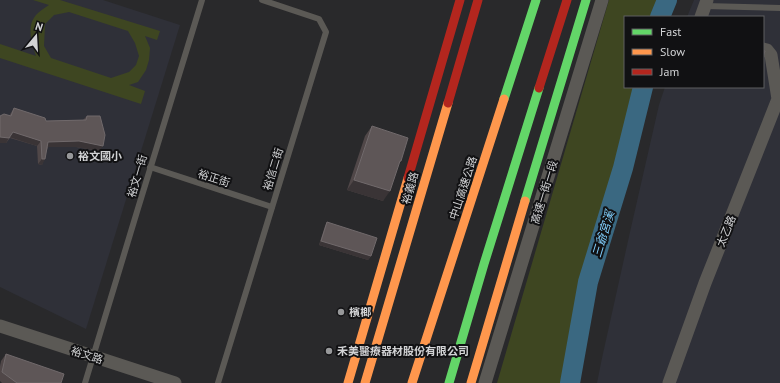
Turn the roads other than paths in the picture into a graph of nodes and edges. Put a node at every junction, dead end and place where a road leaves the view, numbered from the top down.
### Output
1 (202, 0) edge
2 (262, 0) edge
3 (460, 0) edge
4 (478, 0) edge
5 (536, 0) edge
6 (567, 0) edge
7 (586, 0) edge
8 (602, 0) edge
9 (704, 8) edge
10 (780, 8) edge
11 (764, 49) edge
12 (150, 167) junction
13 (272, 207) junction
14 (0, 326) edge
15 (93, 357) junction
16 (85, 383) edge
17 (175, 383) edge
18 (218, 383) edge
19 (348, 383) edge
20 (365, 383) edge
21 (412, 383) edge
22 (449, 383) edge
23 (470, 383) edge
24 (485, 383) edge
25 (669, 383) edge

1 - 12 lane, 裕文一街
2 - 13 lane, 裕信二街
3 - 19 main road, 裕義路
4 - 20 main road, 裕義路
5 - 21 main road, 中山高速公路
6 - 22 main road
7 - 23 main road
8 - 24 street, 高速一街一段
9 - 10 lane
11 - 25 street, 太乙路
12 - 13 lane, 裕正街
12 - 15 lane, 裕文一街
13 - 18 lane, 裕信二街
14 - 15 street, 裕文路
15 - 16 lane, 裕文一街
15 - 17 street, 裕文路

